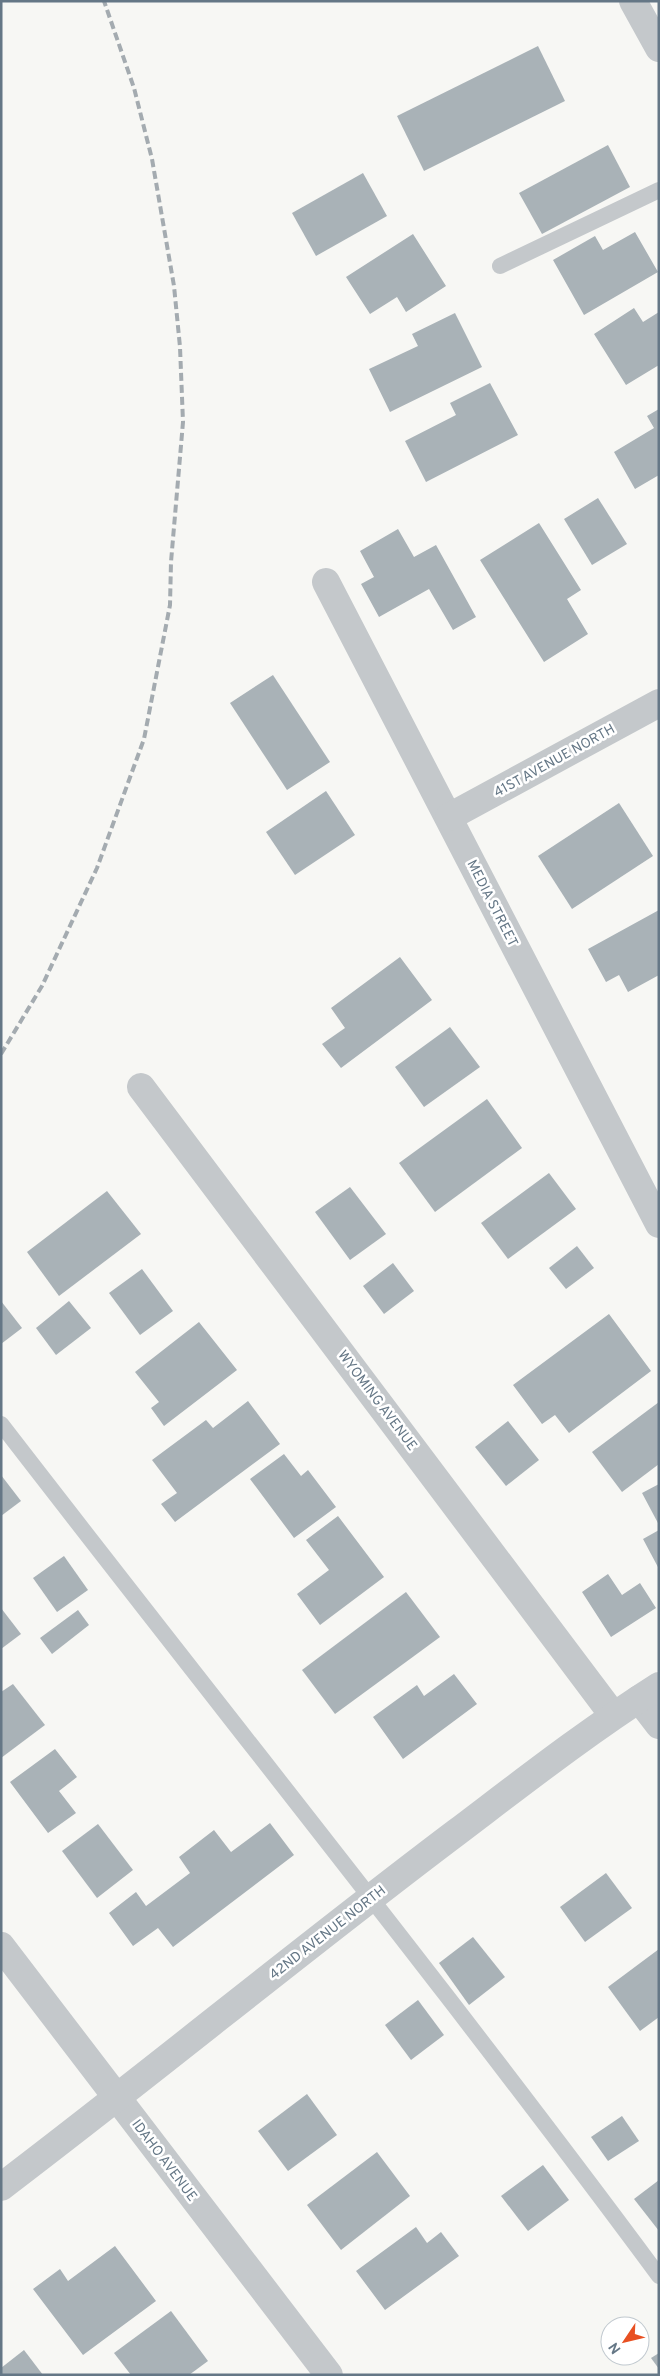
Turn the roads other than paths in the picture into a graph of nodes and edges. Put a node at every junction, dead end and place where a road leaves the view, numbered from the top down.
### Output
1 (633, 1) edge
2 (659, 48) edge
3 (659, 190) edge
4 (500, 266) dead end
5 (326, 582) dead end
6 (659, 703) edge
7 (450, 817) junction
8 (141, 1087) dead end
9 (659, 1224) edge
10 (1, 1424) edge
11 (649, 1693) edge
12 (613, 1715) junction
13 (659, 1725) edge
14 (371, 1896) junction
15 (1, 1946) edge
16 (118, 2098) junction
17 (1, 2187) edge
18 (659, 2276) edge
19 (328, 2375) edge

1 - 2 street
3 - 4 lane
5 - 7 street, MEDIA STREET
6 - 7 street, 41ST AVENUE NORTH
7 - 9 street, MEDIA STREET
8 - 12 street, WYOMING AVENUE
10 - 14 lane
11 - 12 street, 42ND AVENUE NORTH
11 - 13 street
12 - 14 street, 42ND AVENUE NORTH
14 - 16 street, 42ND AVENUE NORTH
14 - 18 lane
15 - 16 street, IDAHO AVENUE
16 - 17 street, 42ND AVENUE NORTH
16 - 19 street, IDAHO AVENUE

